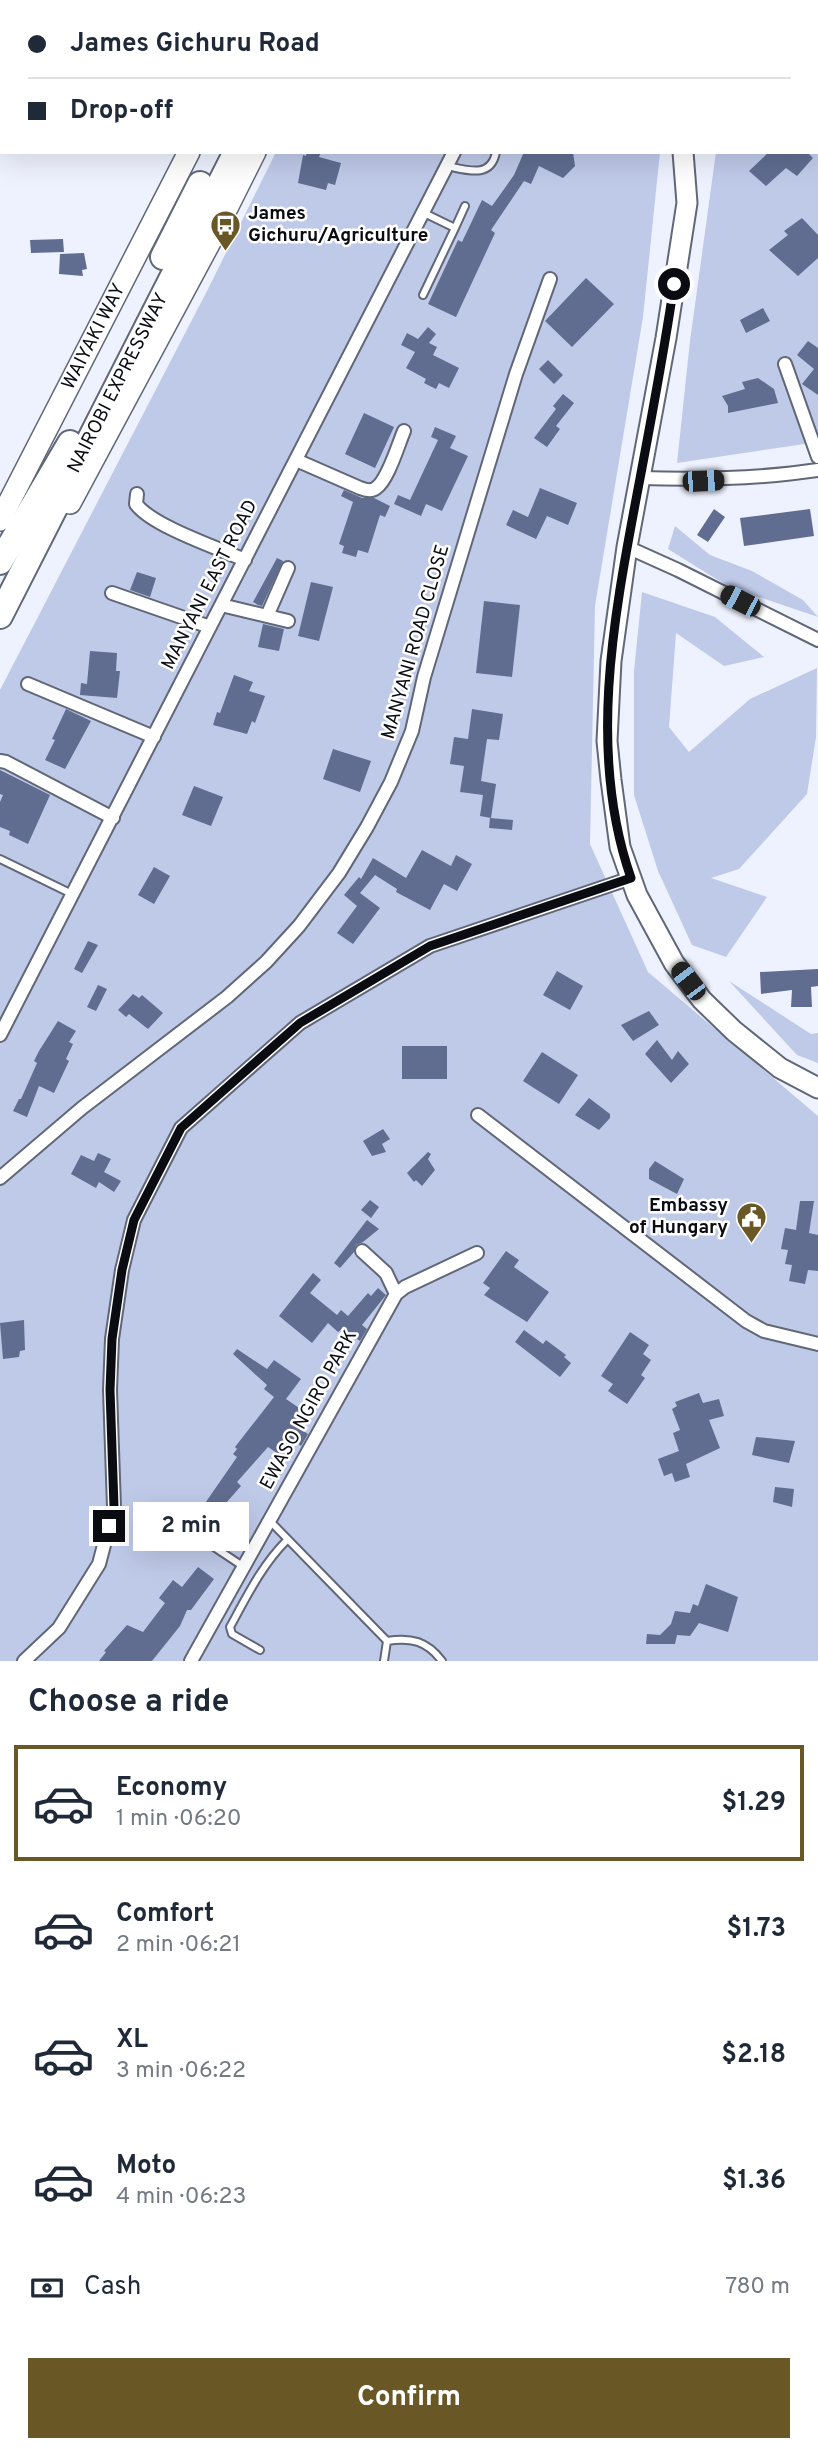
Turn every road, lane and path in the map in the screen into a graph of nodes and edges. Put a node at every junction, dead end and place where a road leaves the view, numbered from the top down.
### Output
1 (188, 154) edge
2 (216, 154) edge
3 (235, 154) edge
4 (254, 154) edge
5 (453, 154) edge
6 (495, 154) edge
7 (683, 154) edge
8 (447, 166) junction
9 (465, 206) dead end
10 (424, 213) junction
11 (455, 228) junction
12 (550, 279) dead end
13 (424, 295) dead end
14 (785, 364) dead end
15 (404, 431) dead end
16 (81, 439) junction
17 (818, 457) edge
18 (296, 460) junction
19 (818, 470) edge
20 (640, 478) junction
21 (137, 494) dead end
22 (0, 520) edge
23 (627, 547) junction
24 (245, 560) junction
25 (0, 562) edge
26 (288, 568) dead end
27 (112, 593) dead end
28 (221, 605) junction
29 (0, 616) edge
30 (267, 616) junction
31 (288, 621) dead end
32 (209, 627) junction
33 (818, 639) edge
34 (28, 684) dead end
35 (154, 737) junction
36 (0, 761) edge
37 (114, 818) junction
38 (0, 859) edge
39 (631, 878) junction
40 (73, 895) junction
41 (4, 1016) edge
42 (0, 1035) edge
43 (818, 1088) edge
44 (478, 1115) dead end
45 (0, 1178) edge
46 (362, 1251) dead end
47 (477, 1253) dead end
48 (396, 1294) junction
49 (818, 1344) edge
50 (270, 1521) junction
51 (184, 1527) dead end
52 (287, 1540) junction
53 (244, 1567) junction
54 (387, 1642) junction
55 (260, 1650) dead end
56 (24, 1661) edge
57 (191, 1661) edge
58 (384, 1661) edge
59 (442, 1661) edge

1 - 22 main road, WAIYAKI WAY
2 - 16 highway, NAIROBI EXPRESSWAY
3 - 16 highway, NAIROBI EXPRESSWAY
4 - 29 main road
5 - 8 street, MANYANI EAST ROAD
6 - 8 lane
7 - 20 main road
8 - 10 street, MANYANI EAST ROAD
9 - 11 lane
10 - 11 lane
10 - 18 street, MANYANI EAST ROAD
11 - 13 lane
12 - 45 street, MANYANI ROAD CLOSE
14 - 17 street
15 - 18 street
16 - 25 highway, NAIROBI EXPRESSWAY
16 - 29 highway, NAIROBI EXPRESSWAY
18 - 24 street, MANYANI EAST ROAD
19 - 20 street
20 - 23 main road
21 - 24 street
23 - 33 street
23 - 39 main road
24 - 28 street, MANYANI EAST ROAD
26 - 30 street
27 - 32 street
28 - 30 street
28 - 32 street, MANYANI EAST ROAD
30 - 31 street
32 - 35 street, MANYANI EAST ROAD
34 - 35 street
35 - 37 street, MANYANI EAST ROAD
36 - 37 street
37 - 40 street, MANYANI EAST ROAD
38 - 40 lane
39 - 43 main road
39 - 56 street
40 - 41 street, MANYANI EAST ROAD
41 - 42 street, MANYANI EAST ROAD
44 - 49 street
46 - 48 street
47 - 48 street
48 - 50 street, EWASO NGIRO PARK
50 - 52 lane
50 - 53 street, EWASO NGIRO PARK
51 - 53 lane
52 - 54 lane
52 - 55 lane
53 - 57 street, EWASO NGIRO PARK
54 - 58 lane
54 - 59 lane

